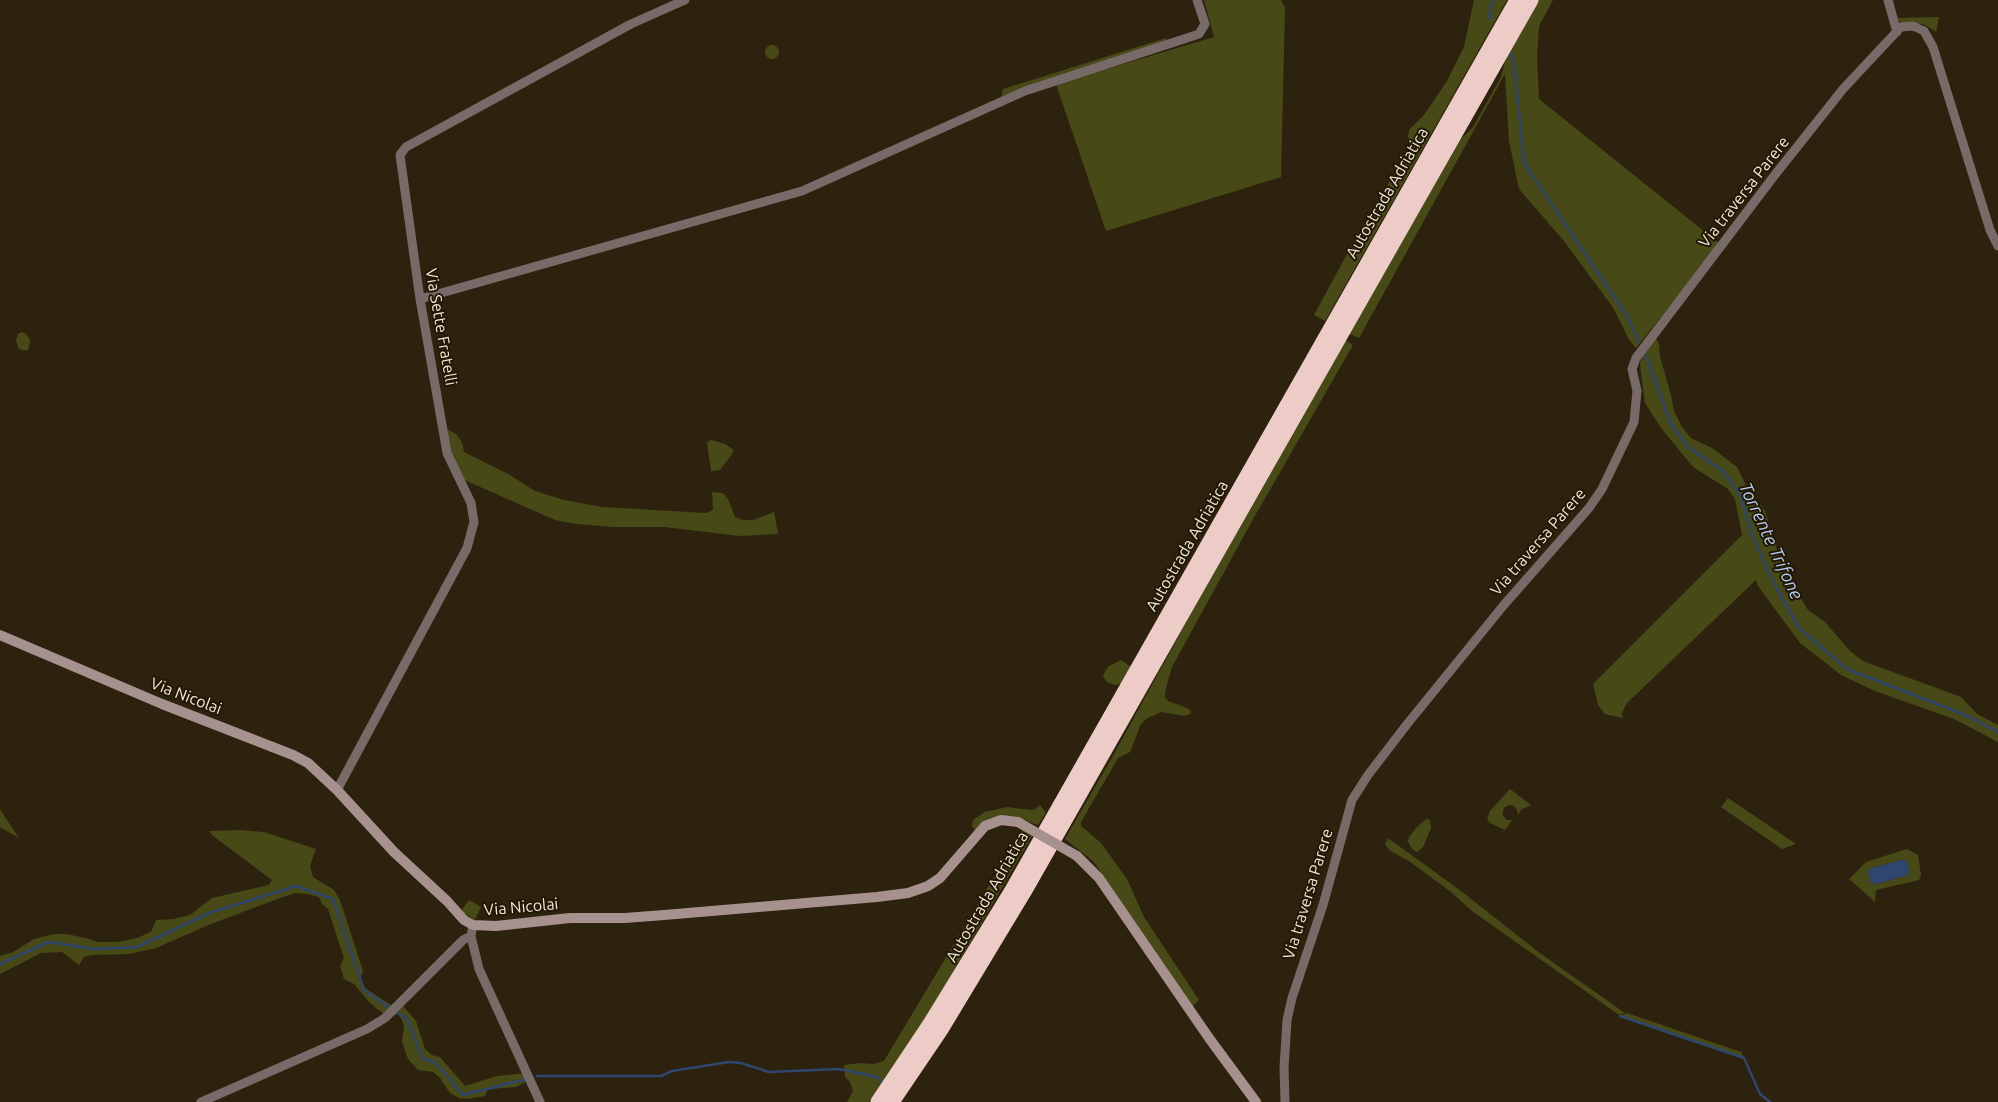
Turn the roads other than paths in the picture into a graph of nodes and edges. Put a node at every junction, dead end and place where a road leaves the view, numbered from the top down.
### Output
1 (685, 0) edge
2 (1197, 0) edge
3 (1517, 0) edge
4 (1530, 0) edge
5 (1888, 0) edge
6 (1897, 32) junction
7 (1998, 246) edge
8 (420, 300) junction
9 (0, 635) edge
10 (337, 790) junction
11 (473, 925) junction
12 (470, 936) junction
13 (201, 1102) edge
14 (540, 1102) edge
15 (878, 1102) edge
16 (892, 1102) edge
17 (1256, 1102) edge
18 (1285, 1102) edge

1 - 8 street, Via Sette Fratelli
2 - 8 street
3 - 15 highway, Autostrada Adriatica
4 - 16 highway, Autostrada Adriatica
5 - 6 street
6 - 7 street
6 - 18 street, Via traversa Parere
8 - 10 street, Via Sette Fratelli
9 - 10 street, Via Nicolai
10 - 11 street, Via Nicolai
11 - 12 street
11 - 17 street, Via Nicolai, bridge
12 - 13 street, Via Nicolai
12 - 14 street

